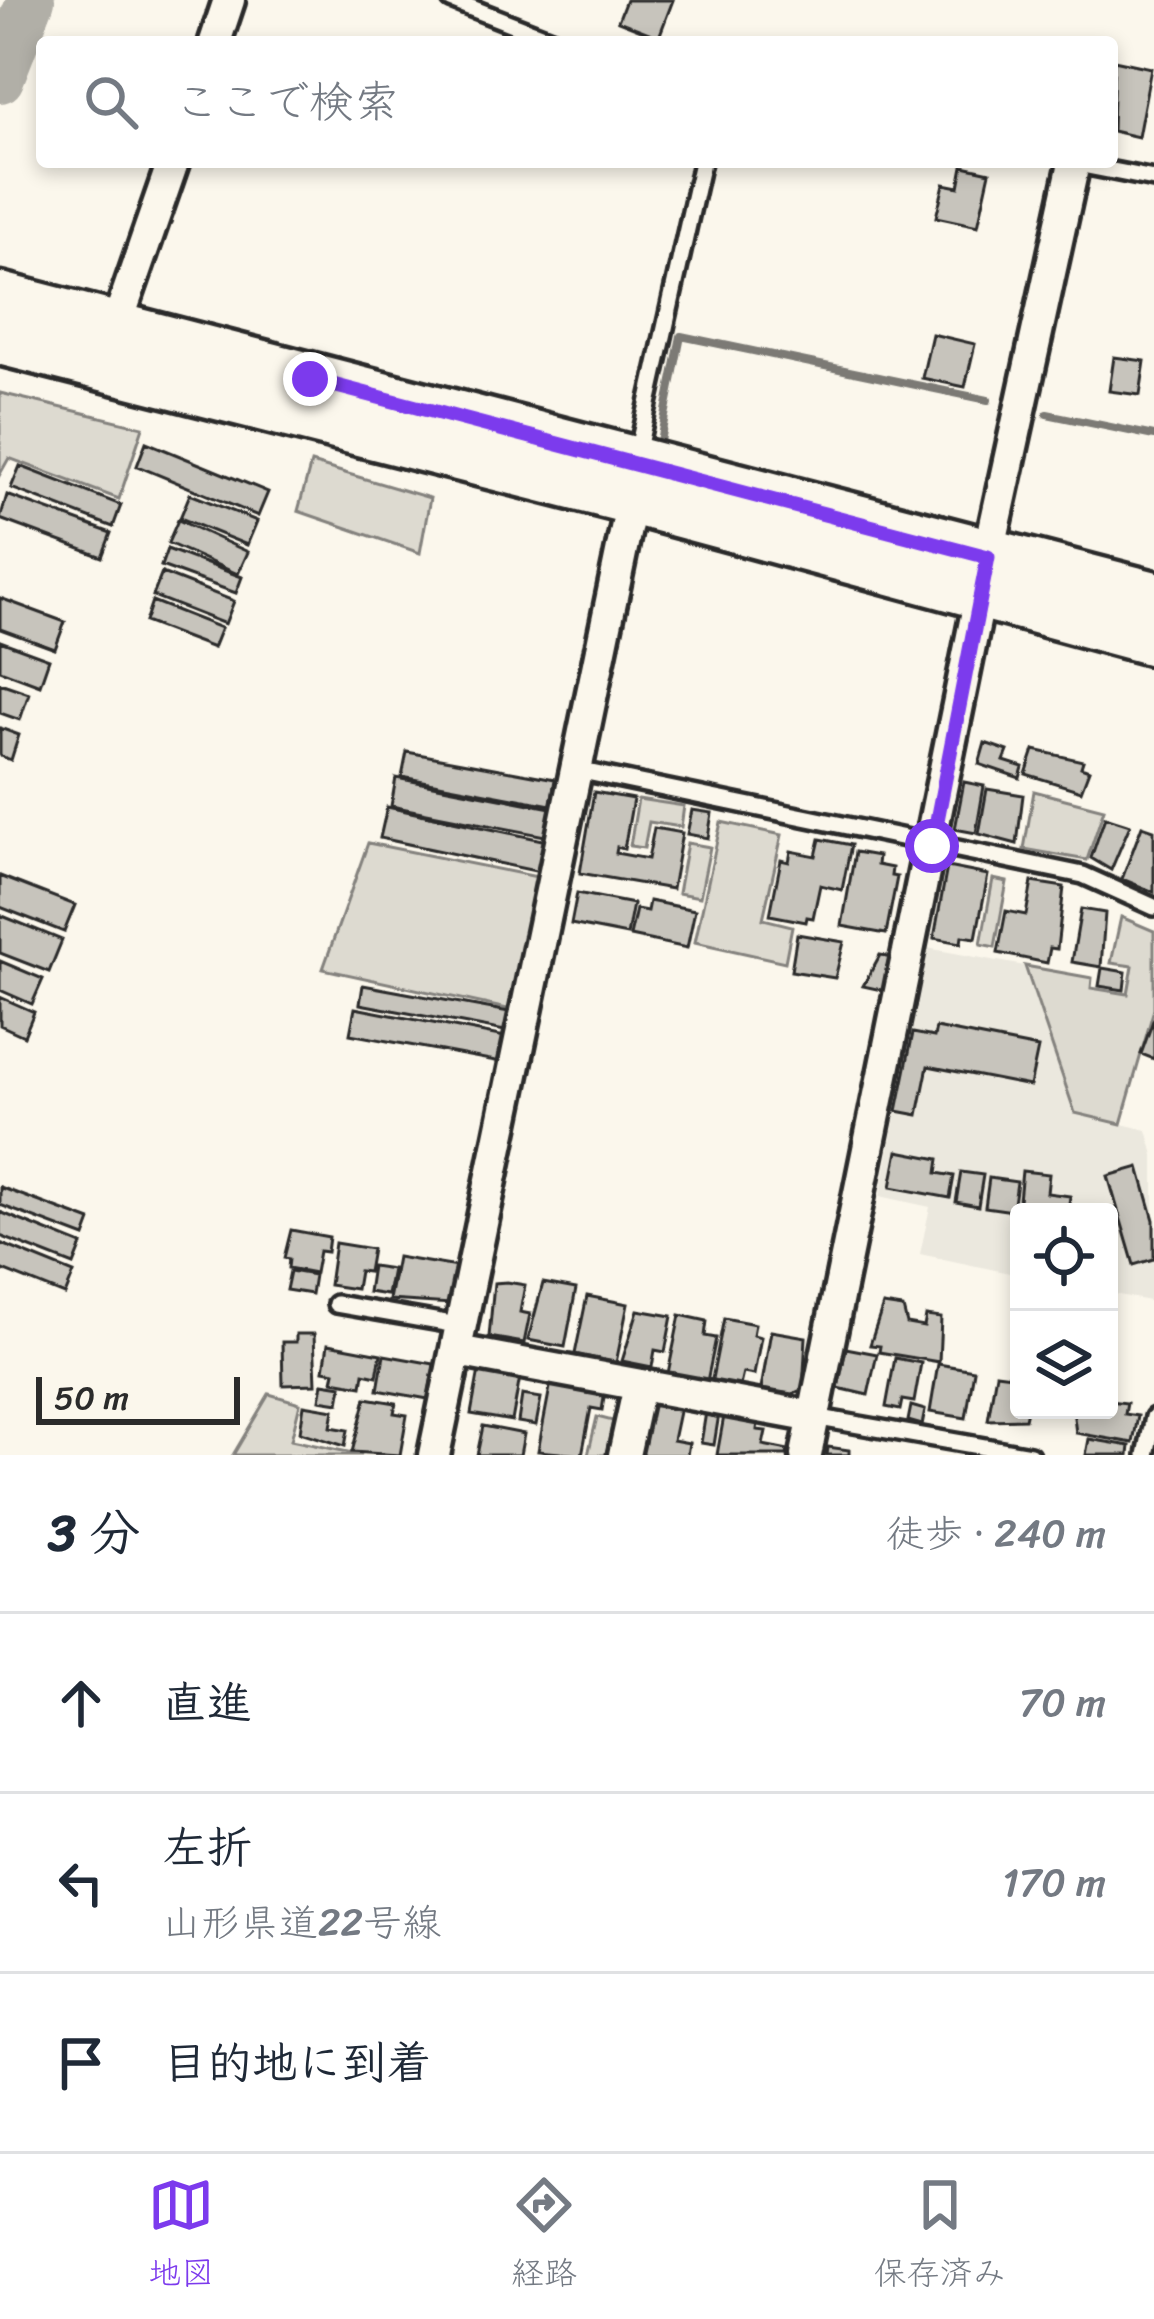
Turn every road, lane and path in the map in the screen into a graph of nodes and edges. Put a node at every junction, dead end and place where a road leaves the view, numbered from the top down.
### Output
1 (229, 0) edge
2 (451, 0) edge
3 (216, 36) edge
4 (543, 36) edge
5 (171, 168) edge
6 (701, 168) edge
7 (1071, 168) edge
8 (1099, 168) edge
9 (1154, 178) edge
10 (1, 312) edge
11 (109, 348) junction
12 (634, 480) junction
13 (986, 576) junction
14 (1154, 596) edge
15 (1154, 641) edge
16 (577, 770) junction
17 (932, 846) junction
18 (1154, 907) edge
19 (336, 1304) dead end
20 (460, 1338) junction
21 (639, 1386) junction
22 (814, 1417) junction
23 (1154, 1417) edge
24 (434, 1455) edge
25 (624, 1455) edge
26 (806, 1455) edge
27 (1030, 1455) edge
28 (1146, 1455) edge

1 - 3 street
2 - 4 lane
5 - 11 street
6 - 12 lane
7 - 13 street
8 - 9 lane
10 - 11 main road
11 - 12 main road
12 - 13 main road
12 - 16 street
13 - 14 main road
13 - 15 main road
13 - 17 street
16 - 17 lane
16 - 20 street
17 - 18 lane
17 - 22 street
19 - 20 lane
20 - 21 street
20 - 24 street
21 - 22 street
21 - 25 street
22 - 26 street
22 - 27 lane
23 - 28 lane

